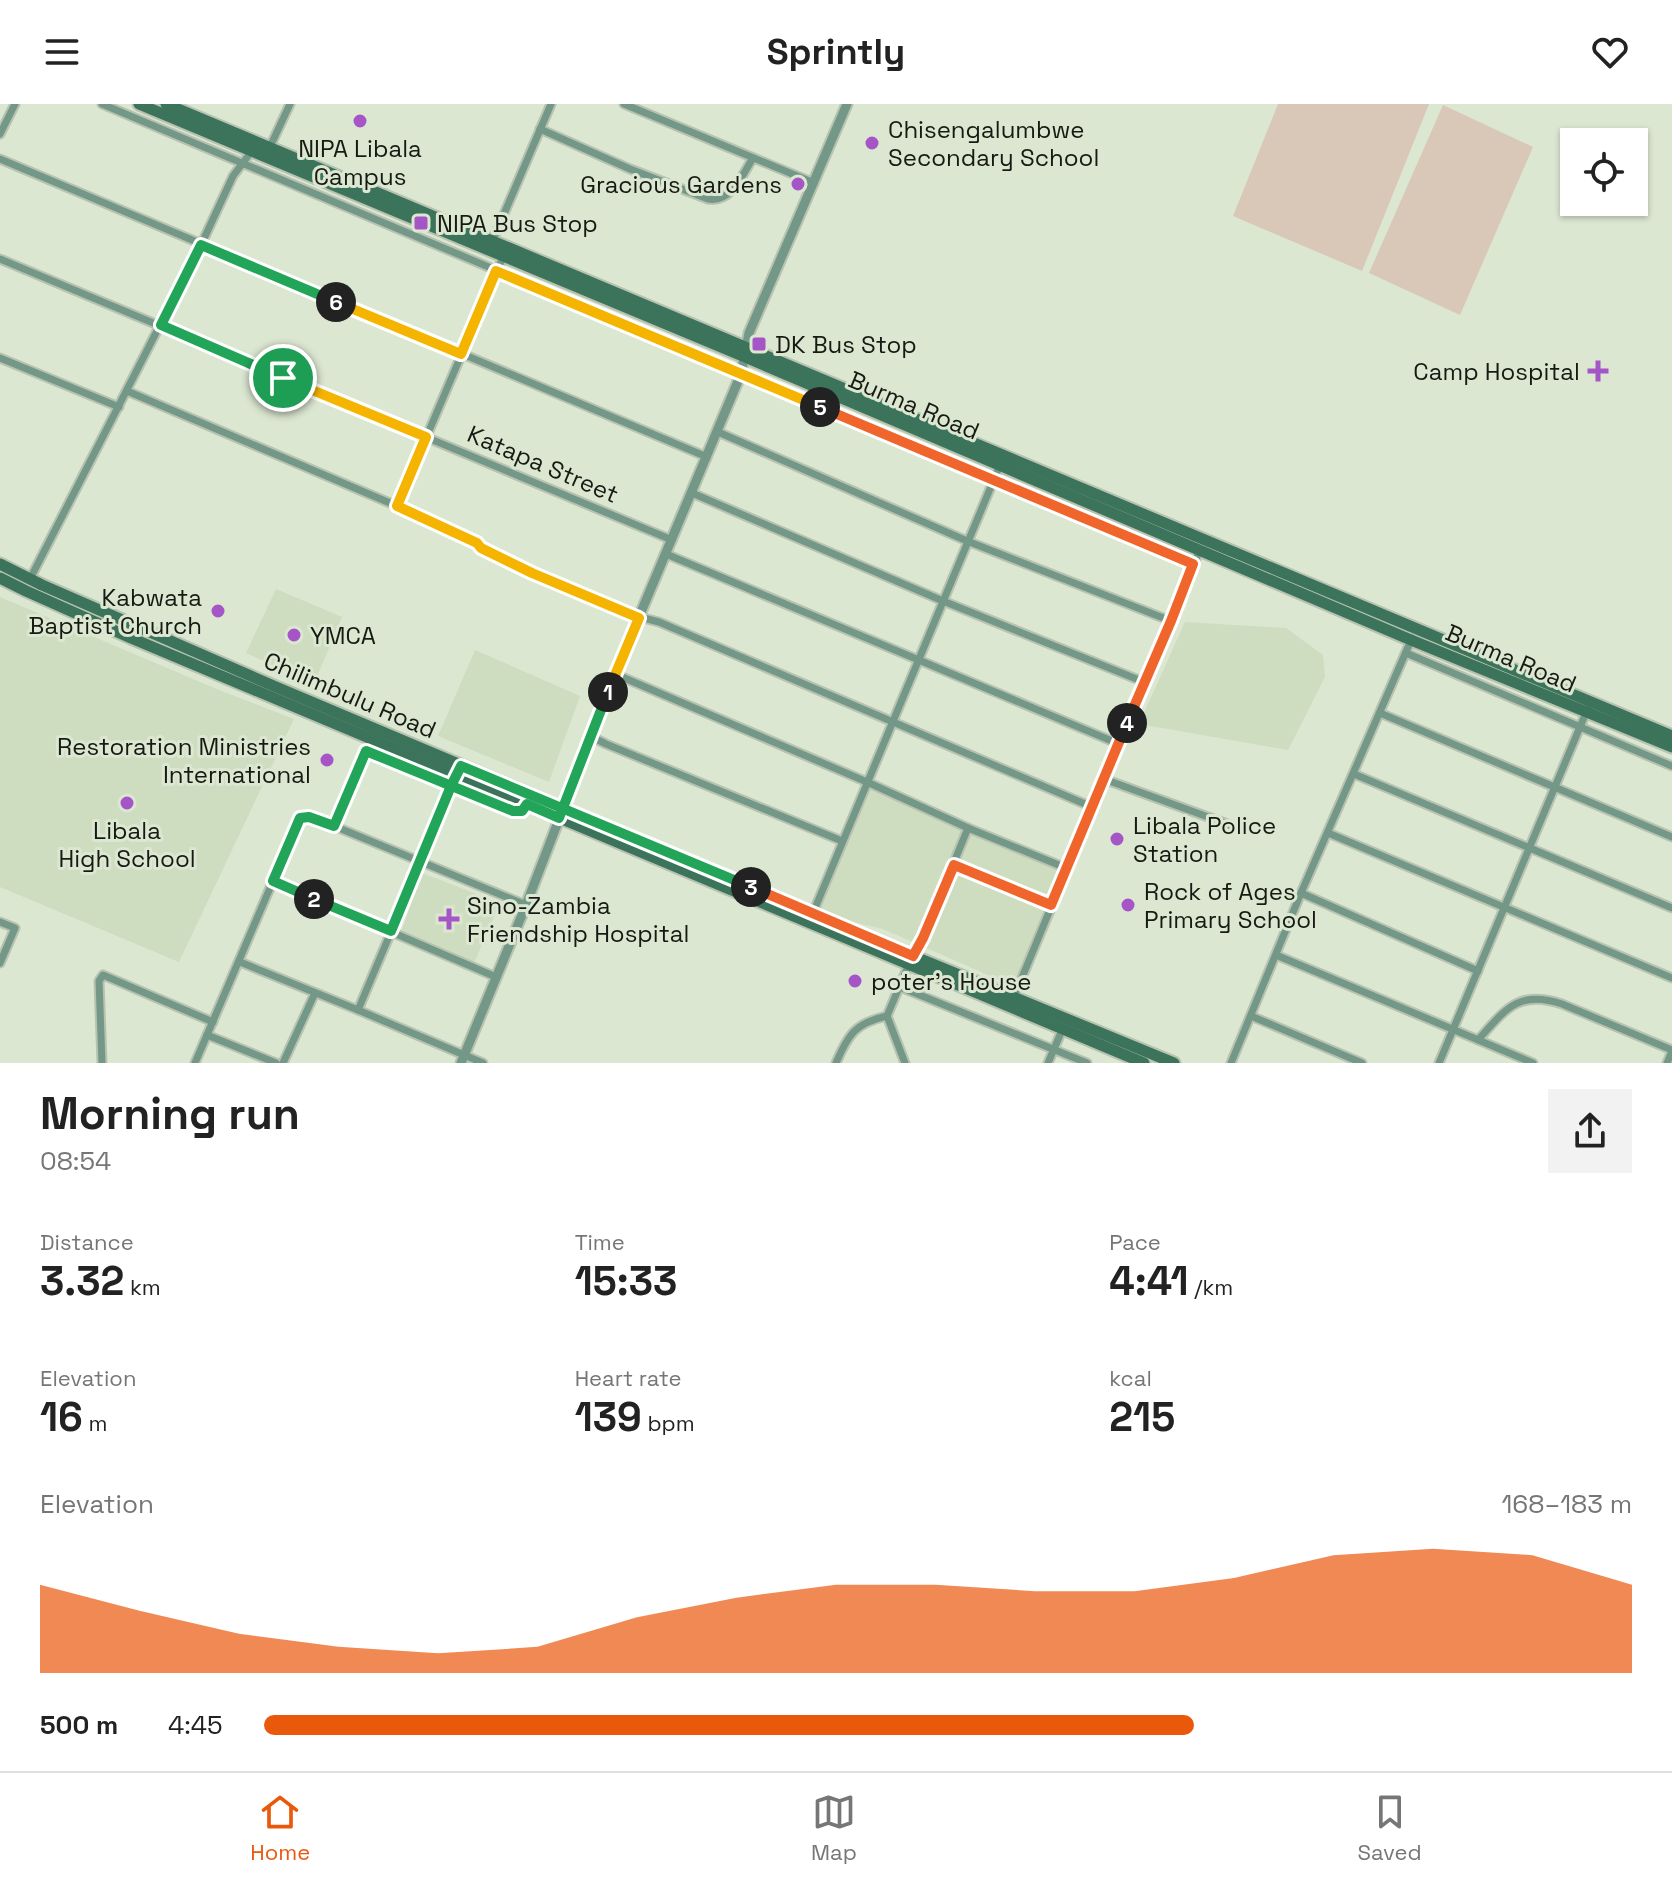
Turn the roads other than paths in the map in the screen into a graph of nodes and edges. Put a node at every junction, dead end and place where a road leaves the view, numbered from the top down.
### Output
1 (15, 104) edge
2 (102, 104) edge
3 (139, 104) edge
4 (166, 104) edge
5 (290, 104) edge
6 (551, 104) edge
7 (624, 104) edge
8 (847, 104) edge
9 (540, 129) junction
10 (0, 134) edge
11 (251, 152) junction
12 (268, 153) junction
13 (753, 158) junction
14 (0, 159) edge
15 (242, 163) junction
16 (814, 183) junction
17 (201, 245) junction
18 (490, 246) junction
19 (503, 257) junction
20 (0, 259) edge
21 (496, 271) junction
22 (161, 325) junction
23 (746, 352) junction
24 (461, 354) junction
25 (0, 358) edge
26 (741, 374) junction
27 (127, 391) junction
28 (119, 407) junction
29 (718, 432) junction
30 (426, 437) junction
31 (707, 457) junction
32 (1002, 460) junction
33 (993, 479) junction
34 (692, 493) junction
35 (397, 506) junction
36 (672, 540) junction
37 (967, 541) junction
38 (1202, 545) junction
39 (666, 554) junction
40 (0, 564) edge
41 (1193, 564) junction
42 (0, 578) edge
43 (30, 579) junction
44 (943, 601) junction
45 (639, 618) junction
46 (1171, 621) junction
47 (1414, 634) junction
48 (1406, 653) junction
49 (917, 659) junction
50 (615, 674) junction
51 (1144, 682) junction
52 (1588, 708) junction
53 (1380, 713) junction
54 (892, 721) junction
55 (1580, 726) junction
56 (373, 733) junction
57 (590, 736) junction
58 (1672, 736) edge
59 (1119, 744) junction
60 (1672, 747) edge
61 (366, 751) junction
62 (1672, 766) edge
63 (459, 770) junction
64 (1354, 774) junction
65 (1104, 779) junction
66 (867, 782) junction
67 (451, 786) junction
68 (1555, 786) junction
69 (527, 804) junction
70 (1092, 807) junction
71 (560, 813) junction
72 (1230, 825) dead end
73 (334, 826) junction
74 (968, 828) junction
75 (1328, 833) junction
76 (1672, 837) edge
77 (842, 841) junction
78 (1529, 848) junction
79 (420, 862) junction
80 (954, 865) junction
81 (1066, 868) junction
82 (273, 881) junction
83 (1301, 893) junction
84 (526, 905) junction
85 (1051, 905) junction
86 (1505, 907) junction
87 (1672, 908) edge
88 (813, 913) junction
89 (0, 922) edge
90 (391, 931) junction
91 (1276, 955) junction
92 (911, 960) junction
93 (240, 962) junction
94 (0, 963) edge
95 (1478, 971) junction
96 (496, 977) junction
97 (1672, 978) edge
98 (900, 987) junction
99 (315, 993) junction
100 (1014, 997) junction
101 (358, 1010) junction
102 (887, 1016) junction
103 (1251, 1016) junction
104 (213, 1022) junction
105 (1063, 1028) junction
106 (1454, 1030) junction
107 (207, 1035) junction
108 (1478, 1040) junction
109 (1054, 1049) junction
110 (1672, 1050) edge
111 (463, 1059) edge
112 (102, 1063) edge
113 (195, 1063) edge
114 (276, 1063) edge
115 (283, 1063) edge
116 (483, 1063) edge
117 (836, 1063) edge
118 (905, 1063) edge
119 (1048, 1063) edge
120 (1087, 1063) edge
121 (1144, 1063) edge
122 (1174, 1063) edge
123 (1231, 1063) edge
124 (1362, 1063) edge
125 (1439, 1063) edge
126 (1533, 1063) edge
127 (1667, 1063) edge

1 - 10 street
2 - 15 street
3 - 11 main road, Burma Road
4 - 12 main road, Burma Road
5 - 12 street
6 - 9 street
7 - 13 street
8 - 16 street
9 - 13 street
9 - 18 street
11 - 12 main road, Burma Road
11 - 15 street
12 - 18 main road, Burma Road
13 - 16 street
14 - 17 street
15 - 17 street
15 - 21 street
16 - 23 street
17 - 22 street
17 - 24 street
18 - 19 main road, Burma Road
18 - 23 main road, Burma Road
19 - 21 street
19 - 23 main road, Burma Road
20 - 22 street, Katapa Street
21 - 24 street
21 - 26 street
22 - 27 street
22 - 30 street, Katapa Street
23 - 26 street
23 - 32 main road, Burma Road
24 - 30 street
24 - 31 street
25 - 28 street
26 - 29 street
26 - 33 street
27 - 28 street
27 - 35 street
28 - 43 street
29 - 31 street
29 - 37 street
30 - 35 street
30 - 36 street, Katapa Street
31 - 34 street
32 - 33 street
32 - 38 main road, Burma Road
33 - 37 street
33 - 41 street
34 - 36 street
34 - 44 street
35 - 45 street
36 - 39 street
37 - 44 street
37 - 46 street
38 - 41 street
38 - 47 main road, Burma Road
39 - 45 street
39 - 49 street
40 - 43 main road, Chilimbulu Road
41 - 46 street
42 - 56 main road, Chilimbulu Road
43 - 56 main road, Chilimbulu Road
44 - 49 street
44 - 51 street
45 - 50 street
45 - 54 street
46 - 51 street
47 - 48 street
47 - 52 main road, Burma Road
48 - 53 street
48 - 55 street
49 - 54 street
49 - 59 street
50 - 57 street
50 - 66 street
51 - 59 street
52 - 55 street
52 - 58 main road, Burma Road
52 - 60 main road, Burma Road
53 - 64 street
53 - 68 street
54 - 66 street
54 - 70 street
55 - 62 street
55 - 68 street
56 - 61 street
56 - 63 main road, Chilimbulu Road
57 - 71 street
57 - 77 street
59 - 65 street
61 - 67 street
61 - 73 street
63 - 67 street
63 - 69 main road, Chilimbulu Road
63 - 71 main road, Chilimbulu Road
64 - 75 street
64 - 78 street
65 - 70 street
65 - 72 street
66 - 74 street
66 - 77 street
67 - 69 street
67 - 79 street
68 - 76 street
68 - 78 street
69 - 71 main road, Chilimbulu Road
70 - 81 street
71 - 84 street
71 - 88 main road, Chilimbulu Road
71 - 92 main road, Chilimbulu Road
73 - 79 street
73 - 82 street
74 - 80 street
74 - 81 street
75 - 83 street
75 - 86 street
77 - 88 street
78 - 86 street
78 - 87 street
79 - 84 street
79 - 90 street
80 - 85 street
80 - 92 street
81 - 85 street
82 - 90 street
82 - 93 street
83 - 91 street
83 - 95 street
84 - 96 street
85 - 100 street
86 - 95 street
86 - 97 street
88 - 92 main road, Chilimbulu Road
89 - 94 street
90 - 96 street
90 - 101 street
91 - 103 street
91 - 106 street
92 - 98 street
92 - 100 main road, Chilimbulu Road
92 - 105 main road, Chilimbulu Road
93 - 99 street
93 - 104 street
95 - 106 street
96 - 111 street
98 - 102 street
98 - 109 street
99 - 101 street
99 - 115 street
100 - 122 main road, Chilimbulu Road
101 - 111 street
102 - 117 street
102 - 118 street
103 - 123 street
103 - 124 street
104 - 107 street
104 - 112 street
105 - 109 street
105 - 121 main road, Chilimbulu Road
106 - 108 street
106 - 125 street
107 - 113 street
107 - 114 street
108 - 110 street
108 - 126 street
109 - 119 street
109 - 120 street
110 - 127 street
111 - 116 street

